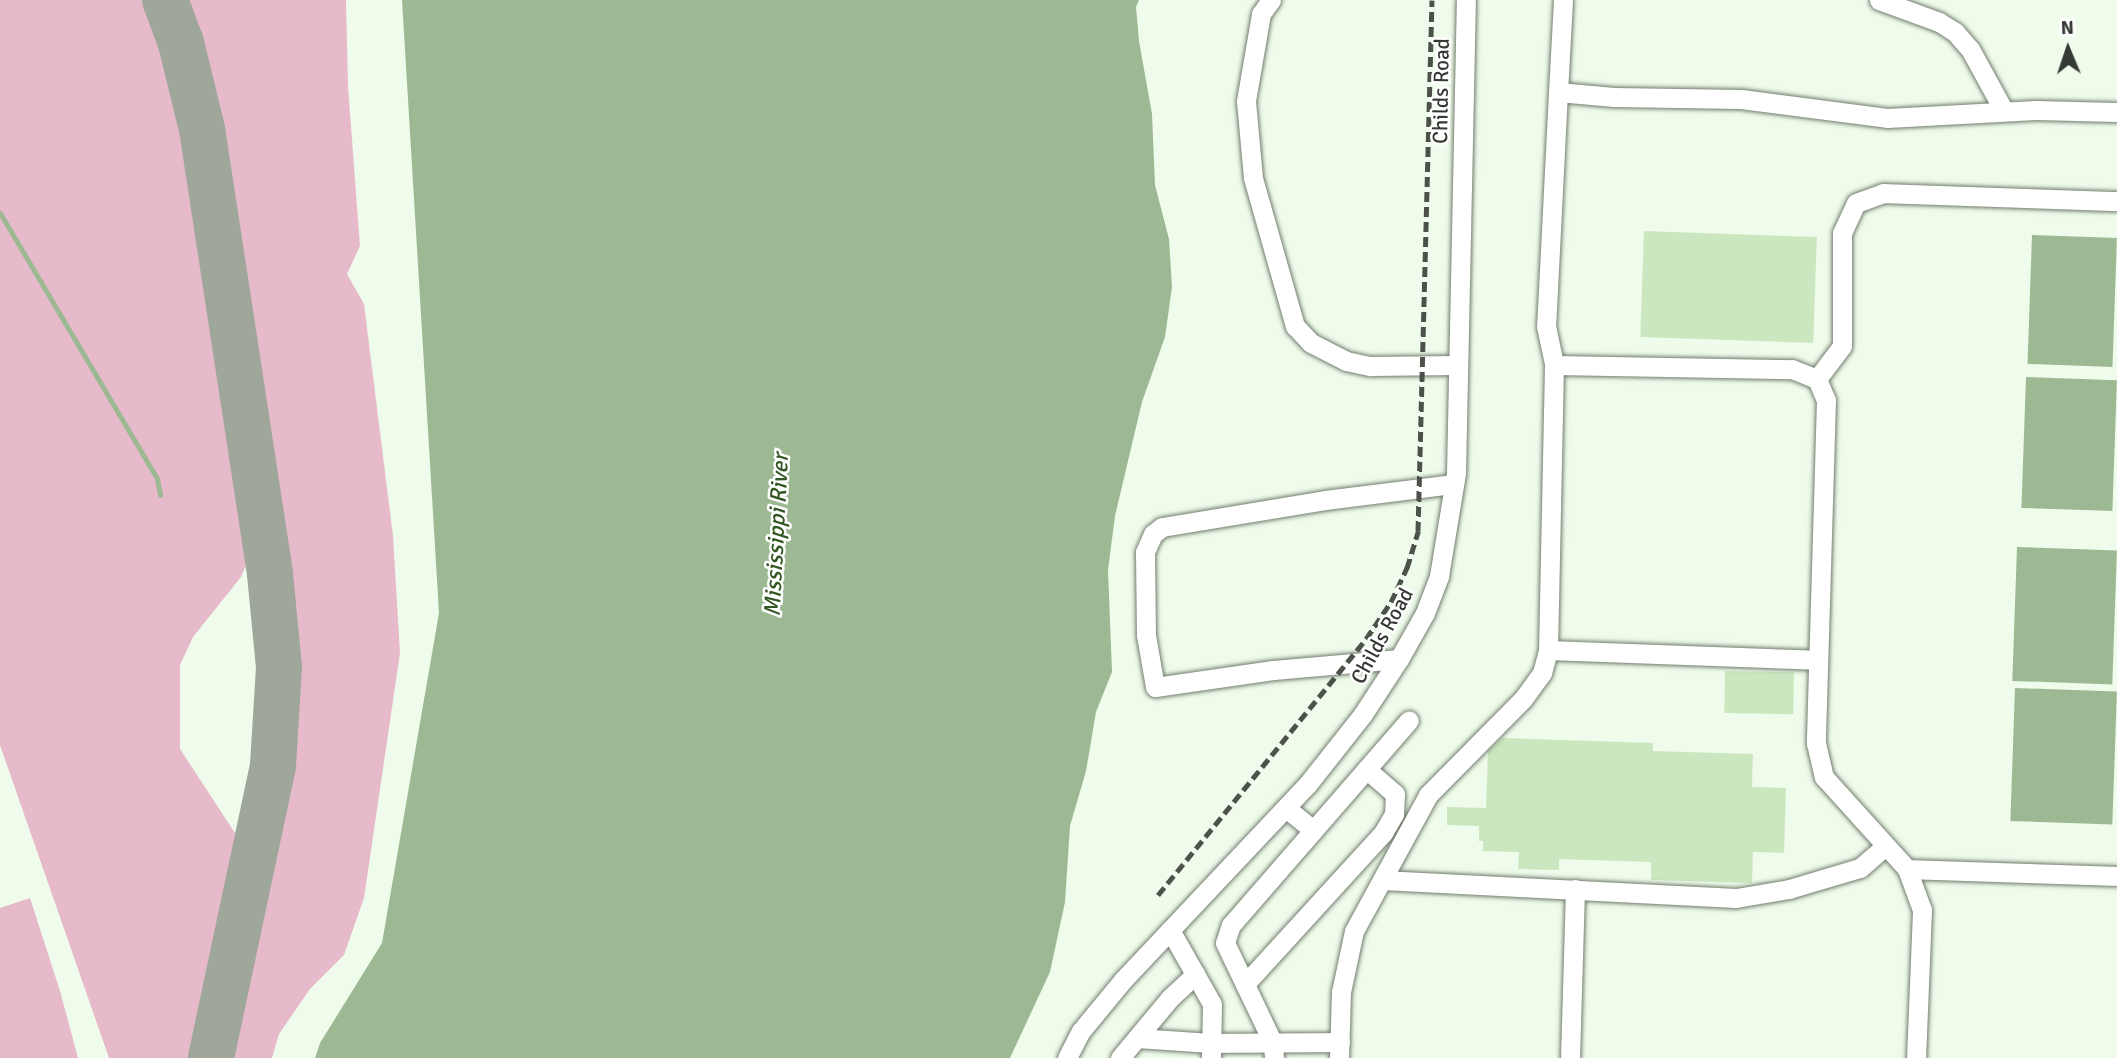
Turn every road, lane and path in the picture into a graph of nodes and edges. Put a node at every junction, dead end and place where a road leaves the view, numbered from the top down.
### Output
1 (1271, 0) edge
2 (1466, 0) edge
3 (1563, 0) edge
4 (1879, 0) edge
5 (1558, 92) junction
6 (2004, 111) junction
7 (2117, 111) edge
8 (2117, 201) edge
9 (1458, 365) junction
10 (1554, 366) junction
11 (1817, 379) junction
12 (1454, 484) junction
13 (1548, 650) junction
14 (1399, 659) junction
15 (1817, 660) junction
16 (1409, 720) dead end
17 (1366, 769) junction
18 (1286, 808) junction
19 (1313, 830) junction
20 (1885, 846) junction
21 (1907, 869) junction
22 (2117, 876) edge
23 (1382, 880) junction
24 (1575, 889) junction
25 (1170, 930) junction
26 (1196, 974) junction
27 (1245, 984) junction
28 (1137, 1038) junction
29 (1273, 1050) edge
30 (1340, 1050) edge
31 (1211, 1051) edge
32 (1067, 1058) edge
33 (1120, 1058) edge
34 (1570, 1058) edge
35 (1916, 1058) edge

1 - 9 street
2 - 9 street, Childs Road
3 - 5 street
4 - 6 street
5 - 6 street
5 - 10 street
6 - 7 street
8 - 11 street
9 - 12 street, Childs Road
10 - 11 street
10 - 13 street
11 - 15 street
12 - 14 street, Childs Road
12 - 14 street
13 - 15 street
13 - 23 street
14 - 18 street, Childs Road
15 - 20 street
16 - 17 street
17 - 19 street
17 - 27 street
18 - 19 street
18 - 25 street, Childs Road
19 - 27 street
20 - 21 street
20 - 24 street
21 - 22 street
21 - 35 street
23 - 24 street
23 - 30 street
24 - 34 street
25 - 26 street
25 - 32 street, Childs Road
26 - 28 street
26 - 31 street
27 - 29 street
28 - 31 street
28 - 33 street
29 - 30 street
29 - 31 street

